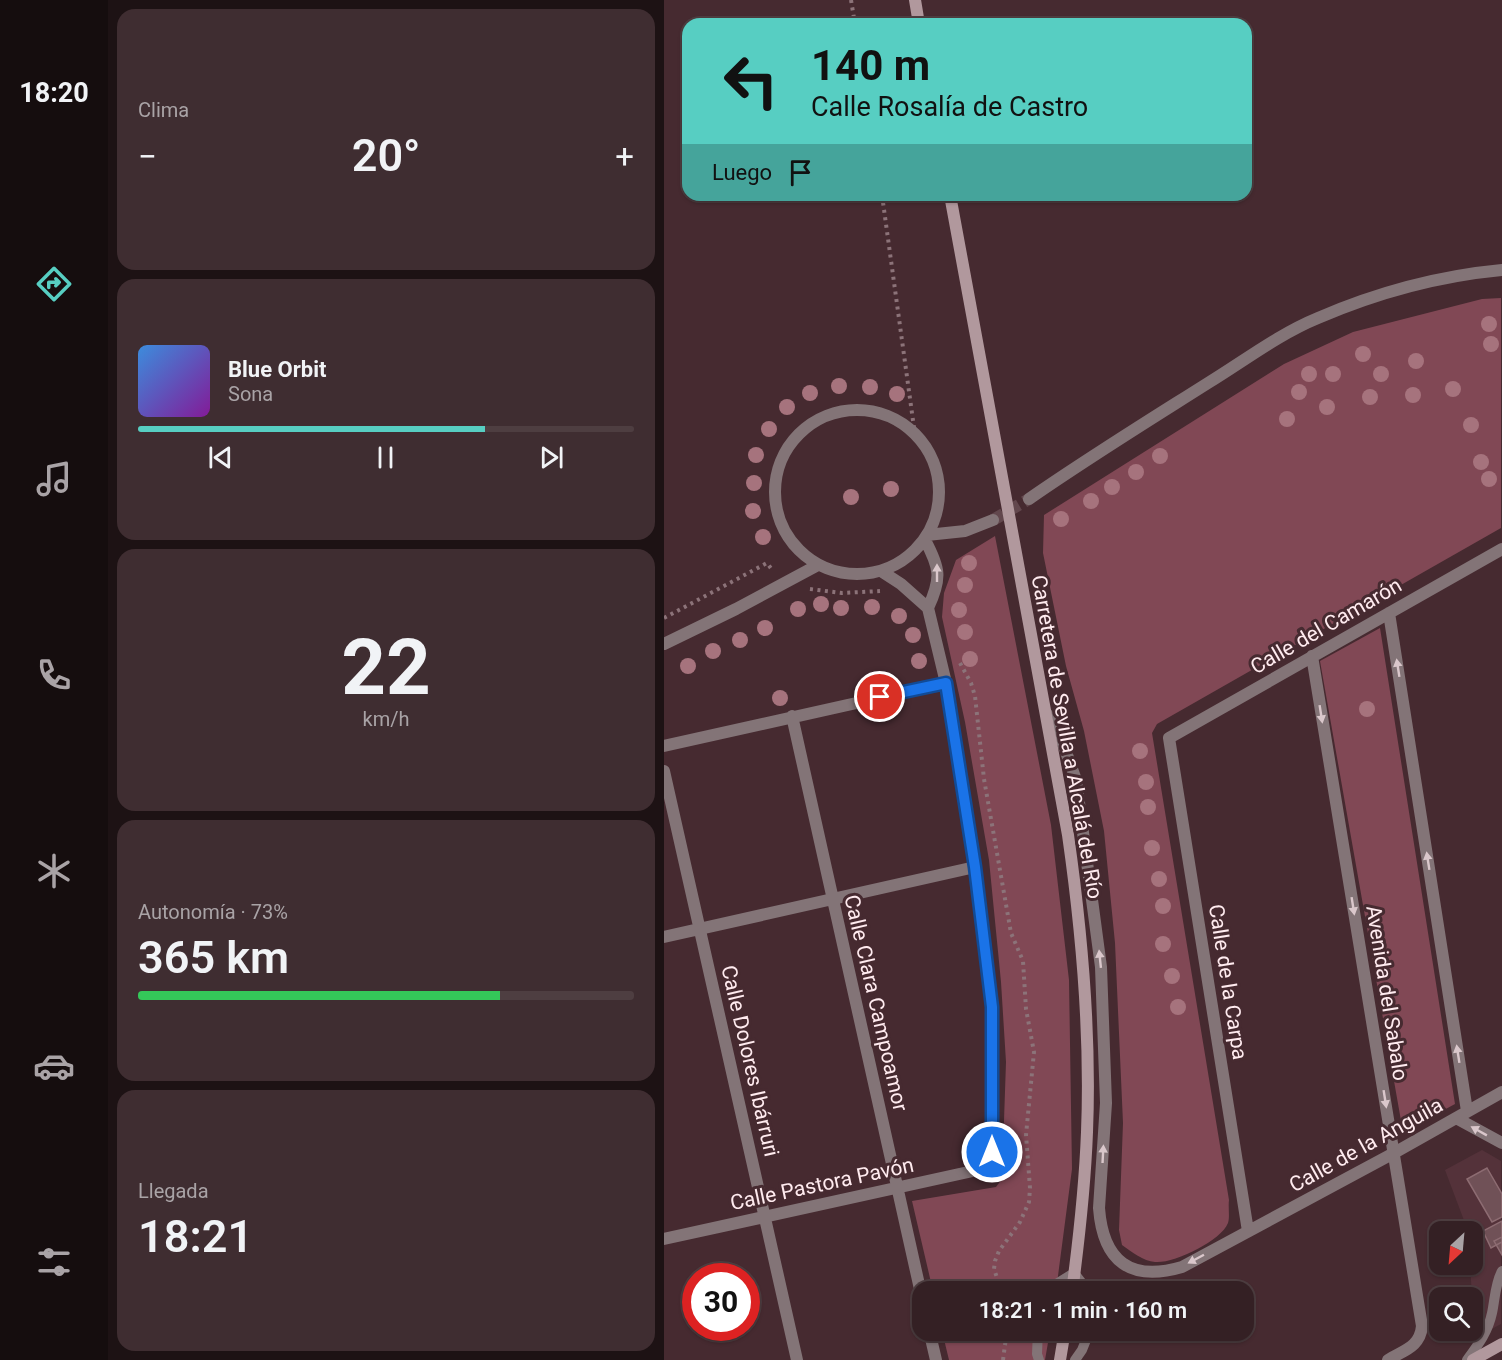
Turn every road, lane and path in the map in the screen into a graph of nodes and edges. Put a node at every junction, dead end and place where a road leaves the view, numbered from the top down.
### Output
1 (851, 0) edge
2 (915, 0) edge
3 (854, 18) edge
4 (918, 18) edge
5 (883, 201) edge
6 (951, 201) edge
7 (1501, 270) edge
8 (915, 435) junction
9 (1029, 499) tunnel mouth
10 (993, 520) tunnel mouth
11 (926, 538) junction
12 (1501, 549) edge
13 (818, 565) junction
14 (882, 571) junction
15 (928, 608) junction
16 (1389, 613) junction
17 (664, 644) edge
18 (1312, 656) junction
19 (946, 683) junction
20 (1046, 712) junction
21 (792, 716) junction
22 (1169, 738) joint
23 (664, 746) edge
24 (664, 771) edge
25 (975, 867) junction
26 (832, 899) junction
27 (700, 928) junction
28 (664, 937) edge
29 (1501, 1092) edge
30 (1462, 1115) junction
31 (1501, 1143) edge
32 (1394, 1153) junction
33 (897, 1188) junction
34 (765, 1216) junction
35 (1248, 1231) junction
36 (664, 1239) edge
37 (1501, 1271) edge
38 (1074, 1273) junction
39 (918, 1281) edge
40 (1061, 1281) edge
41 (1073, 1281) edge
42 (1080, 1281) edge
43 (932, 1341) edge
44 (1006, 1341) edge
45 (1038, 1341) edge
46 (1063, 1341) edge
47 (1086, 1341) edge
48 (1501, 1344) edge
49 (797, 1360) edge
50 (936, 1360) edge
51 (1003, 1360) edge
52 (1039, 1360) edge
53 (1060, 1360) edge
54 (1075, 1360) edge
55 (1388, 1360) edge
56 (1467, 1360) edge
57 (1473, 1360) edge

1 - 3 path
2 - 4 main road
5 - 8 path
6 - 20 main road, Carretera de Sevilla a Alcalá del Río
7 - 9 street
8 - 11 street
8 - 13 street
10 - 11 street
11 - 14 street
15 -> 11 street
12 - 16 street, Calle del Camarón
13 - 14 street
13 - 17 street
14 - 15 street
15 - 19 street
16 - 18 street, Calle del Camarón
30 -> 16 street
18 - 22 street, Calle del Camarón
18 -> 32 street, Avenida del Sabalo
19 - 21 street
19 - 25 street
35 -> 20 street, Calle de la Anguila
20 - 38 main road, Carretera de Sevilla a Alcalá del Río
21 - 23 street
21 - 26 street, Calle Clara Campoamor
22 - 35 street, Calle de la Carpa
24 - 27 street, Calle Dolores Ibárruri
25 - 26 street
25 - 33 street, Calle Pastora Pavón
26 - 27 street
26 - 33 street, Calle Clara Campoamor
27 - 28 street
27 - 34 street, Calle Dolores Ibárruri
29 - 30 street, Calle de la Anguila
31 -> 30 street
30 - 32 street, Calle de la Anguila
32 - 35 street, Calle de la Anguila
32 - 55 street, Avenida del Sabalo
33 - 34 street, Calle Pastora Pavón
33 - 39 street, Calle Clara Campoamor
34 - 36 street, Calle Pastora Pavón
34 - 49 street, Calle Dolores Ibárruri
37 - 56 lane
38 - 40 lane
38 - 41 main road, Carretera de Sevilla a Alcalá del Río
38 - 42 lane
43 - 50 street
44 - 51 path
45 - 52 lane
46 - 53 main road
47 - 54 lane
48 - 57 main road

